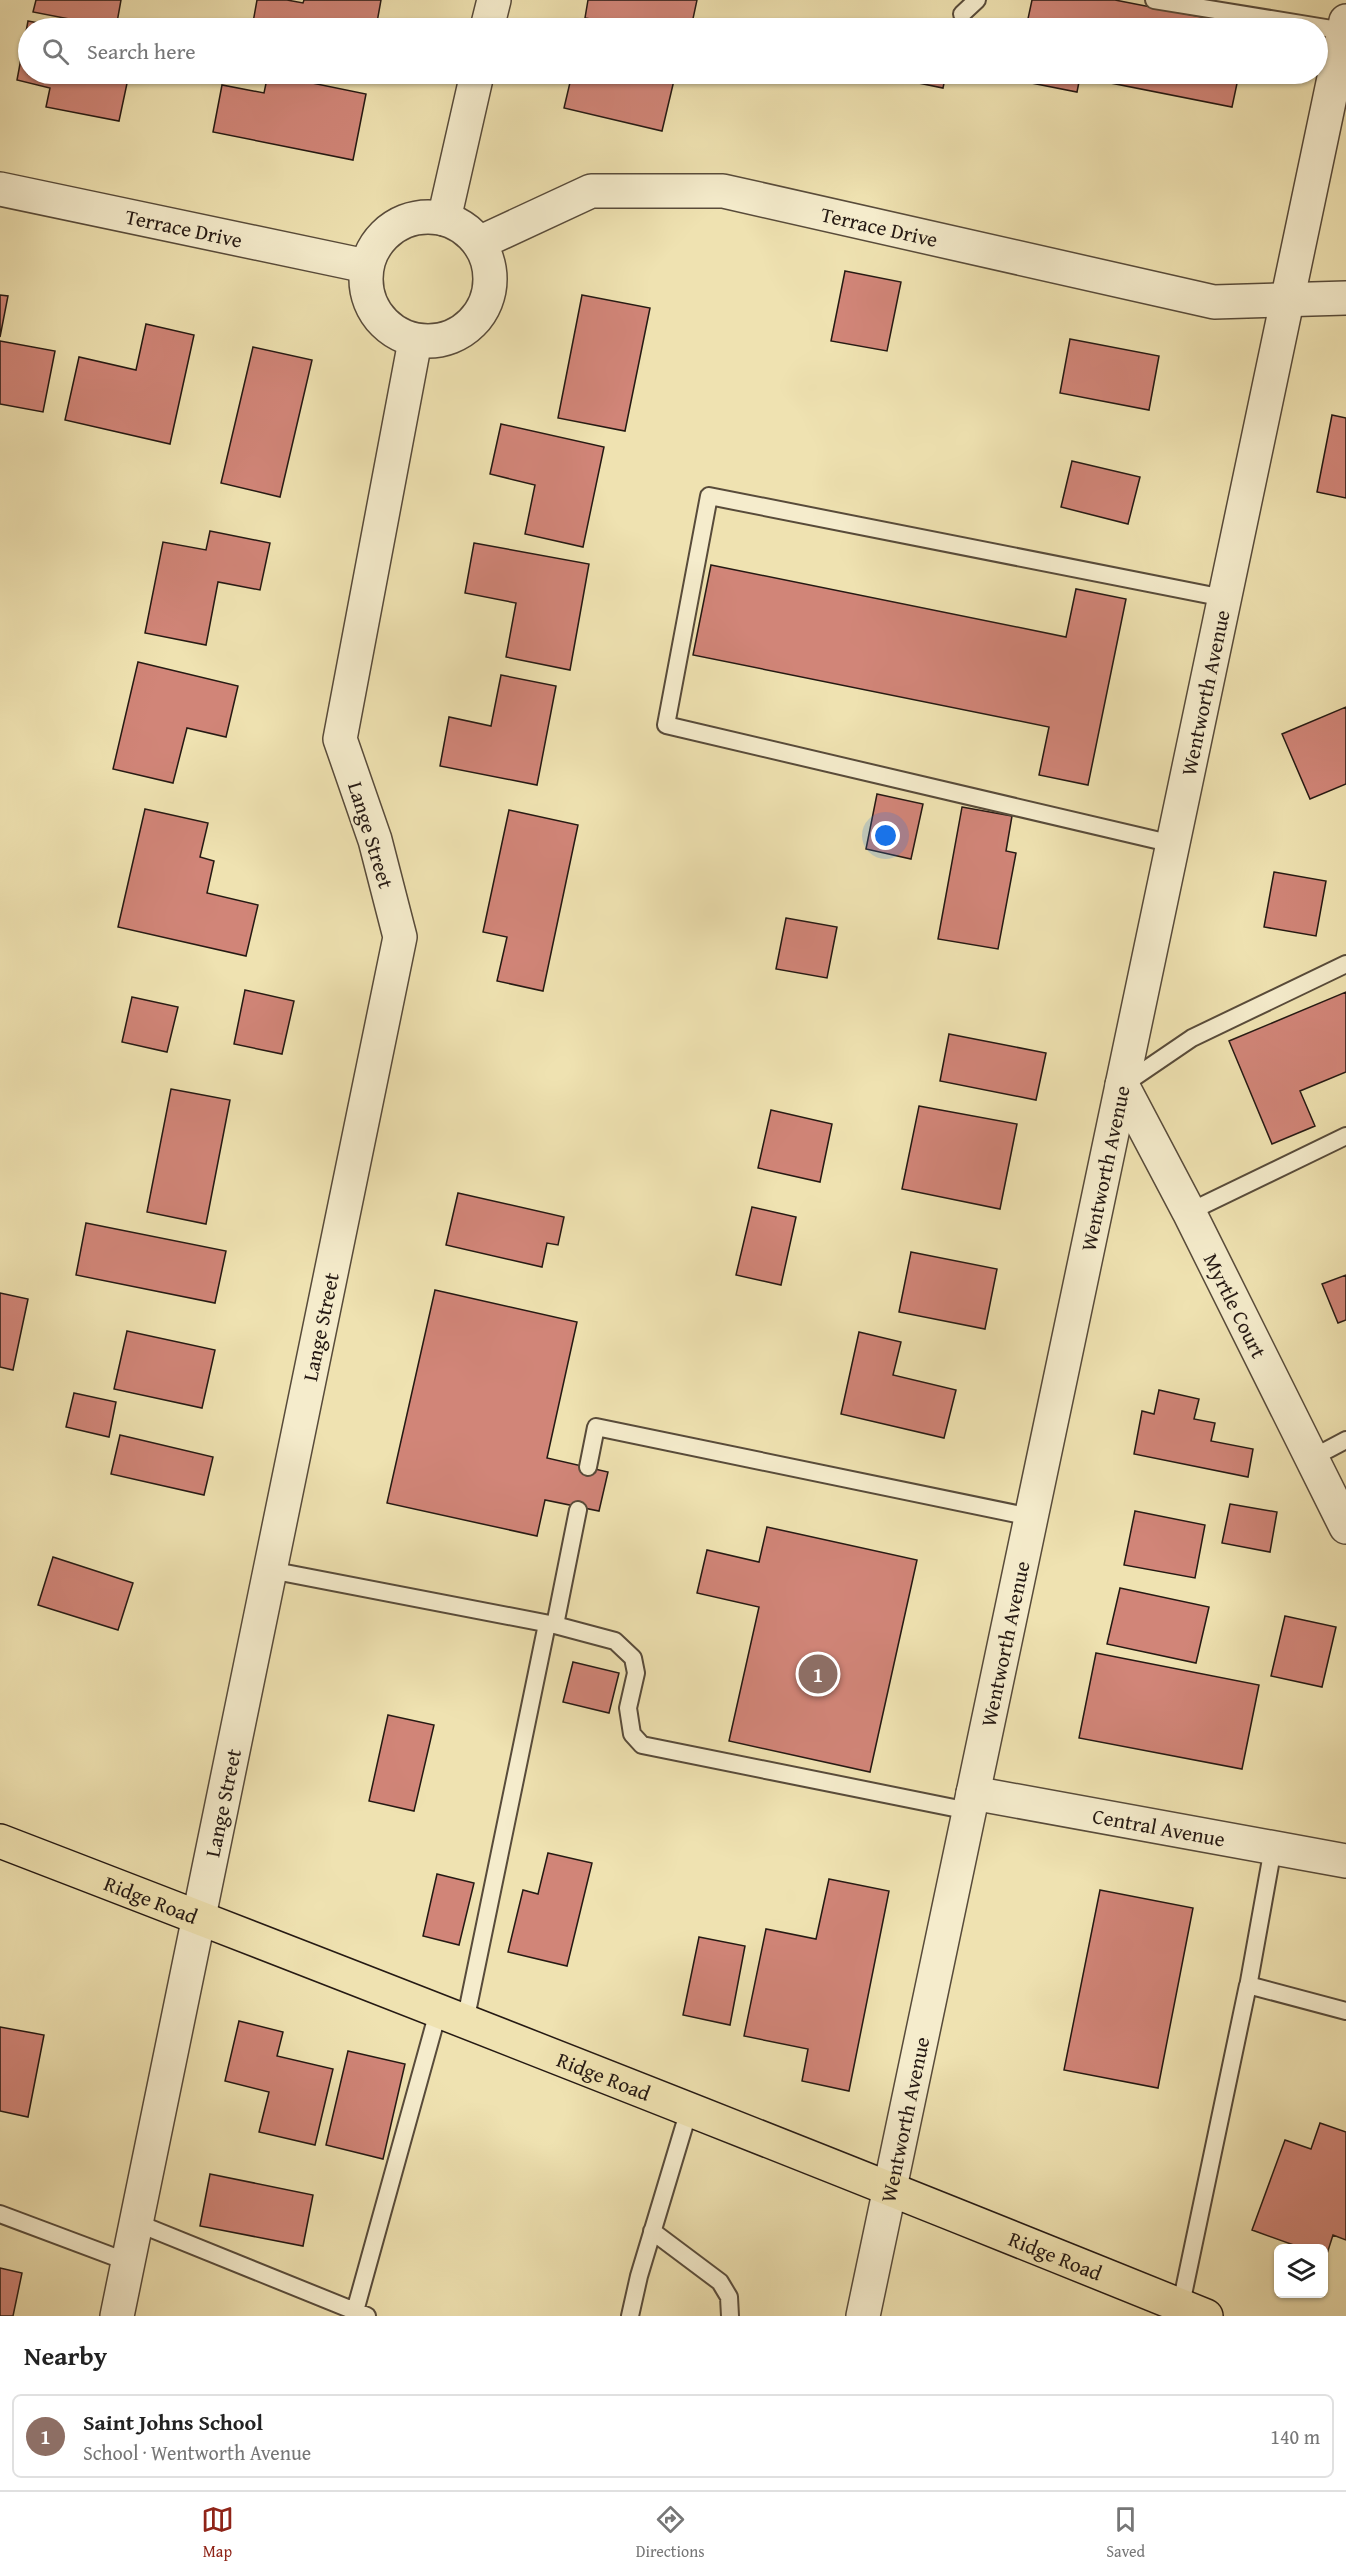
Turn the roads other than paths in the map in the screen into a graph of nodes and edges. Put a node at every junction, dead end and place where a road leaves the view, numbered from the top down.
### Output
1 (494, 0) edge
2 (977, 0) edge
3 (1154, 0) edge
4 (962, 14) dead end
5 (490, 18) edge
6 (1286, 18) edge
7 (1328, 24) edge
8 (1345, 26) edge
9 (475, 84) edge
10 (0, 189) edge
11 (444, 219) junction
12 (479, 243) junction
13 (366, 266) junction
14 (1346, 298) edge
15 (1288, 299) junction
16 (415, 340) junction
17 (1224, 598) junction
18 (1173, 844) junction
19 (1346, 964) edge
20 (1122, 1085) junction
21 (1346, 1136) edge
22 (1189, 1212) junction
23 (1346, 1440) edge
24 (1312, 1458) junction
25 (588, 1467) dead end
26 (579, 1510) dead end
27 (1031, 1517) junction
28 (1346, 1527) edge
29 (270, 1570) junction
30 (551, 1625) junction
31 (971, 1802) junction
32 (0, 1841) edge
33 (1274, 1848) junction
34 (1346, 1861) edge
35 (199, 1917) junction
36 (1248, 1987) junction
37 (1346, 2011) edge
38 (451, 2017) junction
39 (689, 2110) junction
40 (890, 2188) junction
41 (0, 2214) edge
42 (137, 2223) junction
43 (652, 2231) junction
44 (128, 2262) junction
45 (1189, 2313) edge
46 (361, 2314) edge
47 (117, 2316) edge
48 (630, 2316) edge
49 (729, 2316) edge
50 (863, 2316) edge

1 - 5 street
2 - 4 lane
3 - 6 lane
7 - 8 lane
8 - 15 street, Wentworth Avenue
9 - 11 street
10 - 13 street, Terrace Drive
11 - 12 street
11 - 13 street
12 - 15 street, Terrace Drive
12 - 16 street
13 - 16 street
14 - 15 street, Terrace Drive
15 - 17 street, Wentworth Avenue
16 - 29 street, Lange Street
17 - 18 street, Wentworth Avenue
17 - 18 lane
18 - 20 street, Wentworth Avenue
19 - 20 lane
20 - 22 street, Myrtle Court
20 - 27 street, Wentworth Avenue
21 - 22 lane
22 - 24 street, Myrtle Court
23 - 24 lane
24 - 28 street, Myrtle Court
25 - 27 lane
26 - 30 lane
27 - 31 street, Wentworth Avenue
29 - 30 lane
29 - 35 street, Lange Street
30 - 31 lane
30 - 38 lane
31 - 33 street, Central Avenue
31 - 40 street, Wentworth Avenue
32 - 35 main road, Ridge Road
33 - 34 street, Central Avenue
33 - 36 lane
35 - 38 main road, Ridge Road
35 - 42 street, Lange Street
36 - 37 lane
36 - 45 lane
38 - 39 main road, Ridge Road
38 - 46 lane
39 - 40 main road, Ridge Road
39 - 43 lane
40 - 45 main road, Ridge Road
40 - 50 street, Wentworth Avenue
41 - 44 lane
42 - 44 street, Lange Street
42 - 46 lane
43 - 48 lane
43 - 49 lane
44 - 47 street, Lange Street

